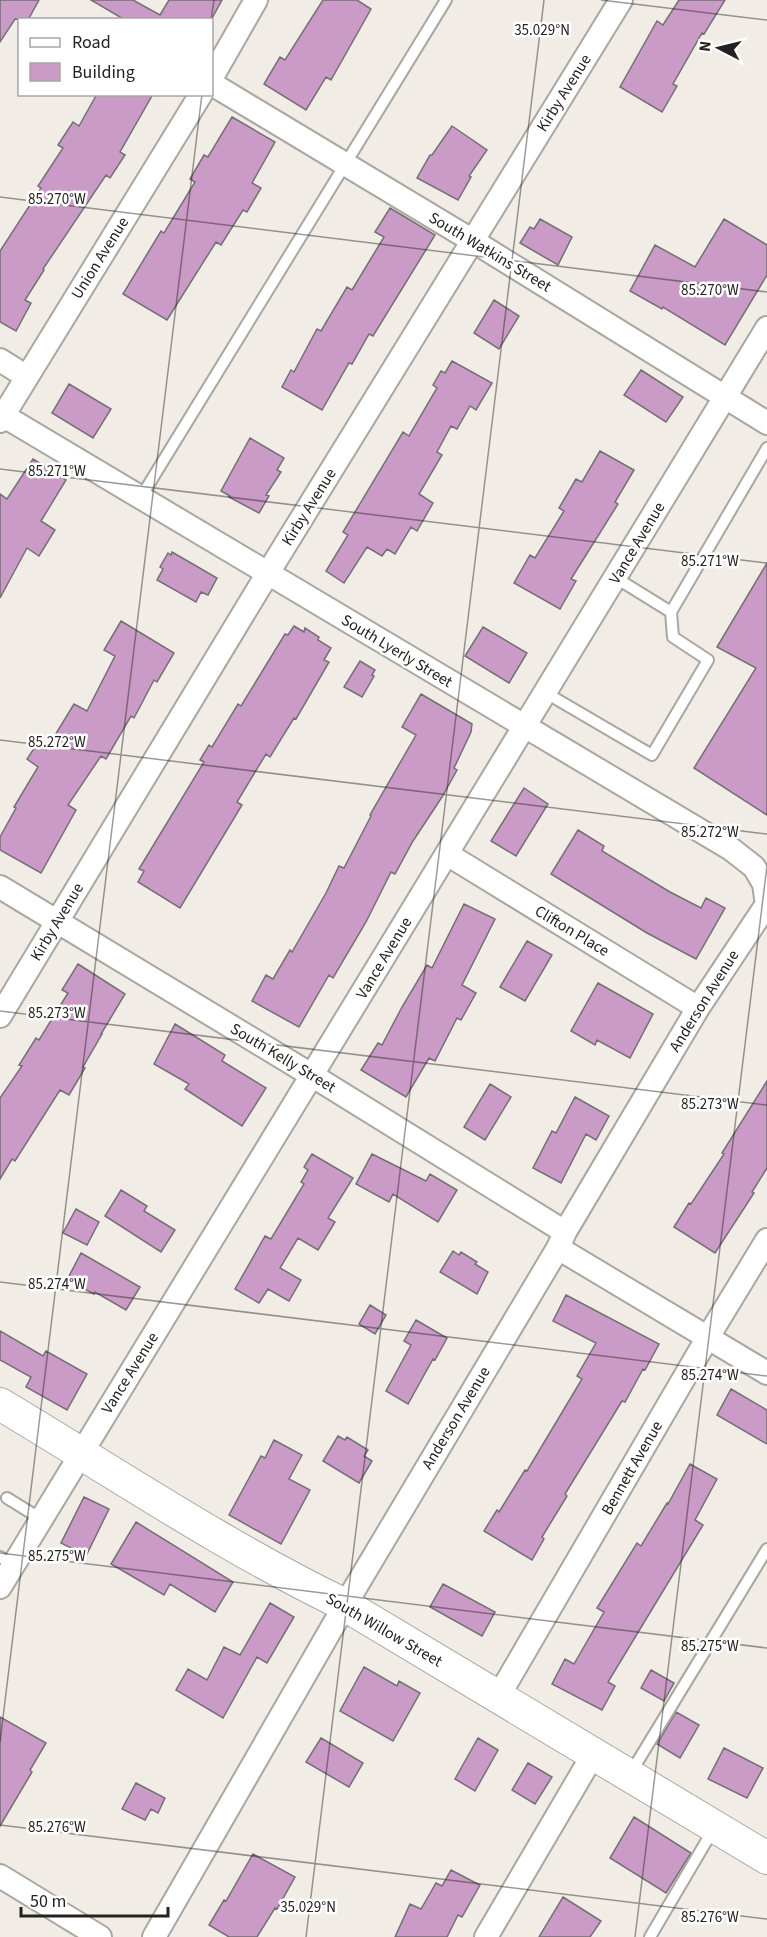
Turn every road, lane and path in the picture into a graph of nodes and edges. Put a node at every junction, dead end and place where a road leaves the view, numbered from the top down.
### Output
1 (256, 0) edge
2 (446, 0) edge
3 (621, 0) edge
4 (213, 75) edge
5 (213, 85) edge
6 (200, 96) edge
7 (346, 164) junction
8 (473, 241) junction
9 (767, 328) edge
10 (0, 360) edge
11 (27, 377) junction
12 (725, 397) junction
13 (2, 419) edge
14 (767, 423) edge
15 (767, 448) edge
16 (141, 497) junction
17 (268, 573) junction
18 (616, 578) junction
19 (671, 612) junction
20 (546, 693) junction
21 (525, 728) junction
22 (447, 854) junction
23 (0, 887) edge
24 (767, 905) edge
25 (57, 922) junction
26 (698, 1008) junction
27 (0, 1016) edge
28 (313, 1076) junction
29 (561, 1240) junction
30 (767, 1240) edge
31 (708, 1337) junction
32 (767, 1373) edge
33 (0, 1404) edge
34 (81, 1453) junction
35 (7, 1498) dead end
36 (41, 1519) junction
37 (767, 1549) edge
38 (7, 1561) edge
39 (0, 1587) edge
40 (345, 1605) junction
41 (498, 1696) junction
42 (594, 1753) junction
43 (630, 1775) junction
44 (715, 1827) junction
45 (764, 1850) edge
46 (0, 1876) edge
47 (100, 1937) edge
48 (154, 1937) edge
49 (486, 1937) edge
50 (650, 1937) edge

1 - 4 street
2 - 7 lane
3 - 8 street, Kirby Avenue
5 - 7 street, South Watkins Street
6 - 11 street, Union Avenue
7 - 8 street, South Watkins Street
7 - 16 lane
8 - 12 street, South Watkins Street
8 - 17 street, Kirby Avenue
9 - 12 street, Vance Avenue
10 - 11 street
11 - 13 street, Union Avenue
12 - 14 street, South Watkins Street
12 - 18 street, Vance Avenue
13 - 16 street, South Lyerly Street
15 - 19 lane
16 - 17 street, South Lyerly Street
17 - 21 street, South Lyerly Street
17 - 25 street, Kirby Avenue
18 - 19 lane
18 - 20 street, Vance Avenue
19 - 20 lane
20 - 21 street, Vance Avenue
21 - 22 street, Vance Avenue
21 - 24 street, South Lyerly Street
22 - 26 street, Clifton Place
22 - 28 street, Vance Avenue
23 - 25 street, South Kelly Street
24 - 26 street, Anderson Avenue
25 - 27 street, Kirby Avenue
25 - 28 street, South Kelly Street
26 - 29 street, Anderson Avenue
28 - 29 street, South Kelly Street
28 - 34 street, Vance Avenue
29 - 31 street, South Kelly Street
29 - 40 street, Anderson Avenue
30 - 31 street, Bennett Avenue
31 - 32 street, South Kelly Street
31 - 41 street, Bennett Avenue
33 - 34 main road, South Willow Street
34 - 36 street, Vance Avenue
34 - 40 main road, South Willow Street
35 - 36 lane
36 - 38 street, Vance Avenue
37 - 43 lane
38 - 39 street, Vance Avenue
40 - 41 main road, South Willow Street
40 - 48 street, Anderson Avenue
41 - 42 main road, South Willow Street
42 - 43 main road, South Willow Street
42 - 49 street
43 - 44 main road, South Willow Street
44 - 45 main road, South Willow Street
44 - 50 lane
46 - 47 street

